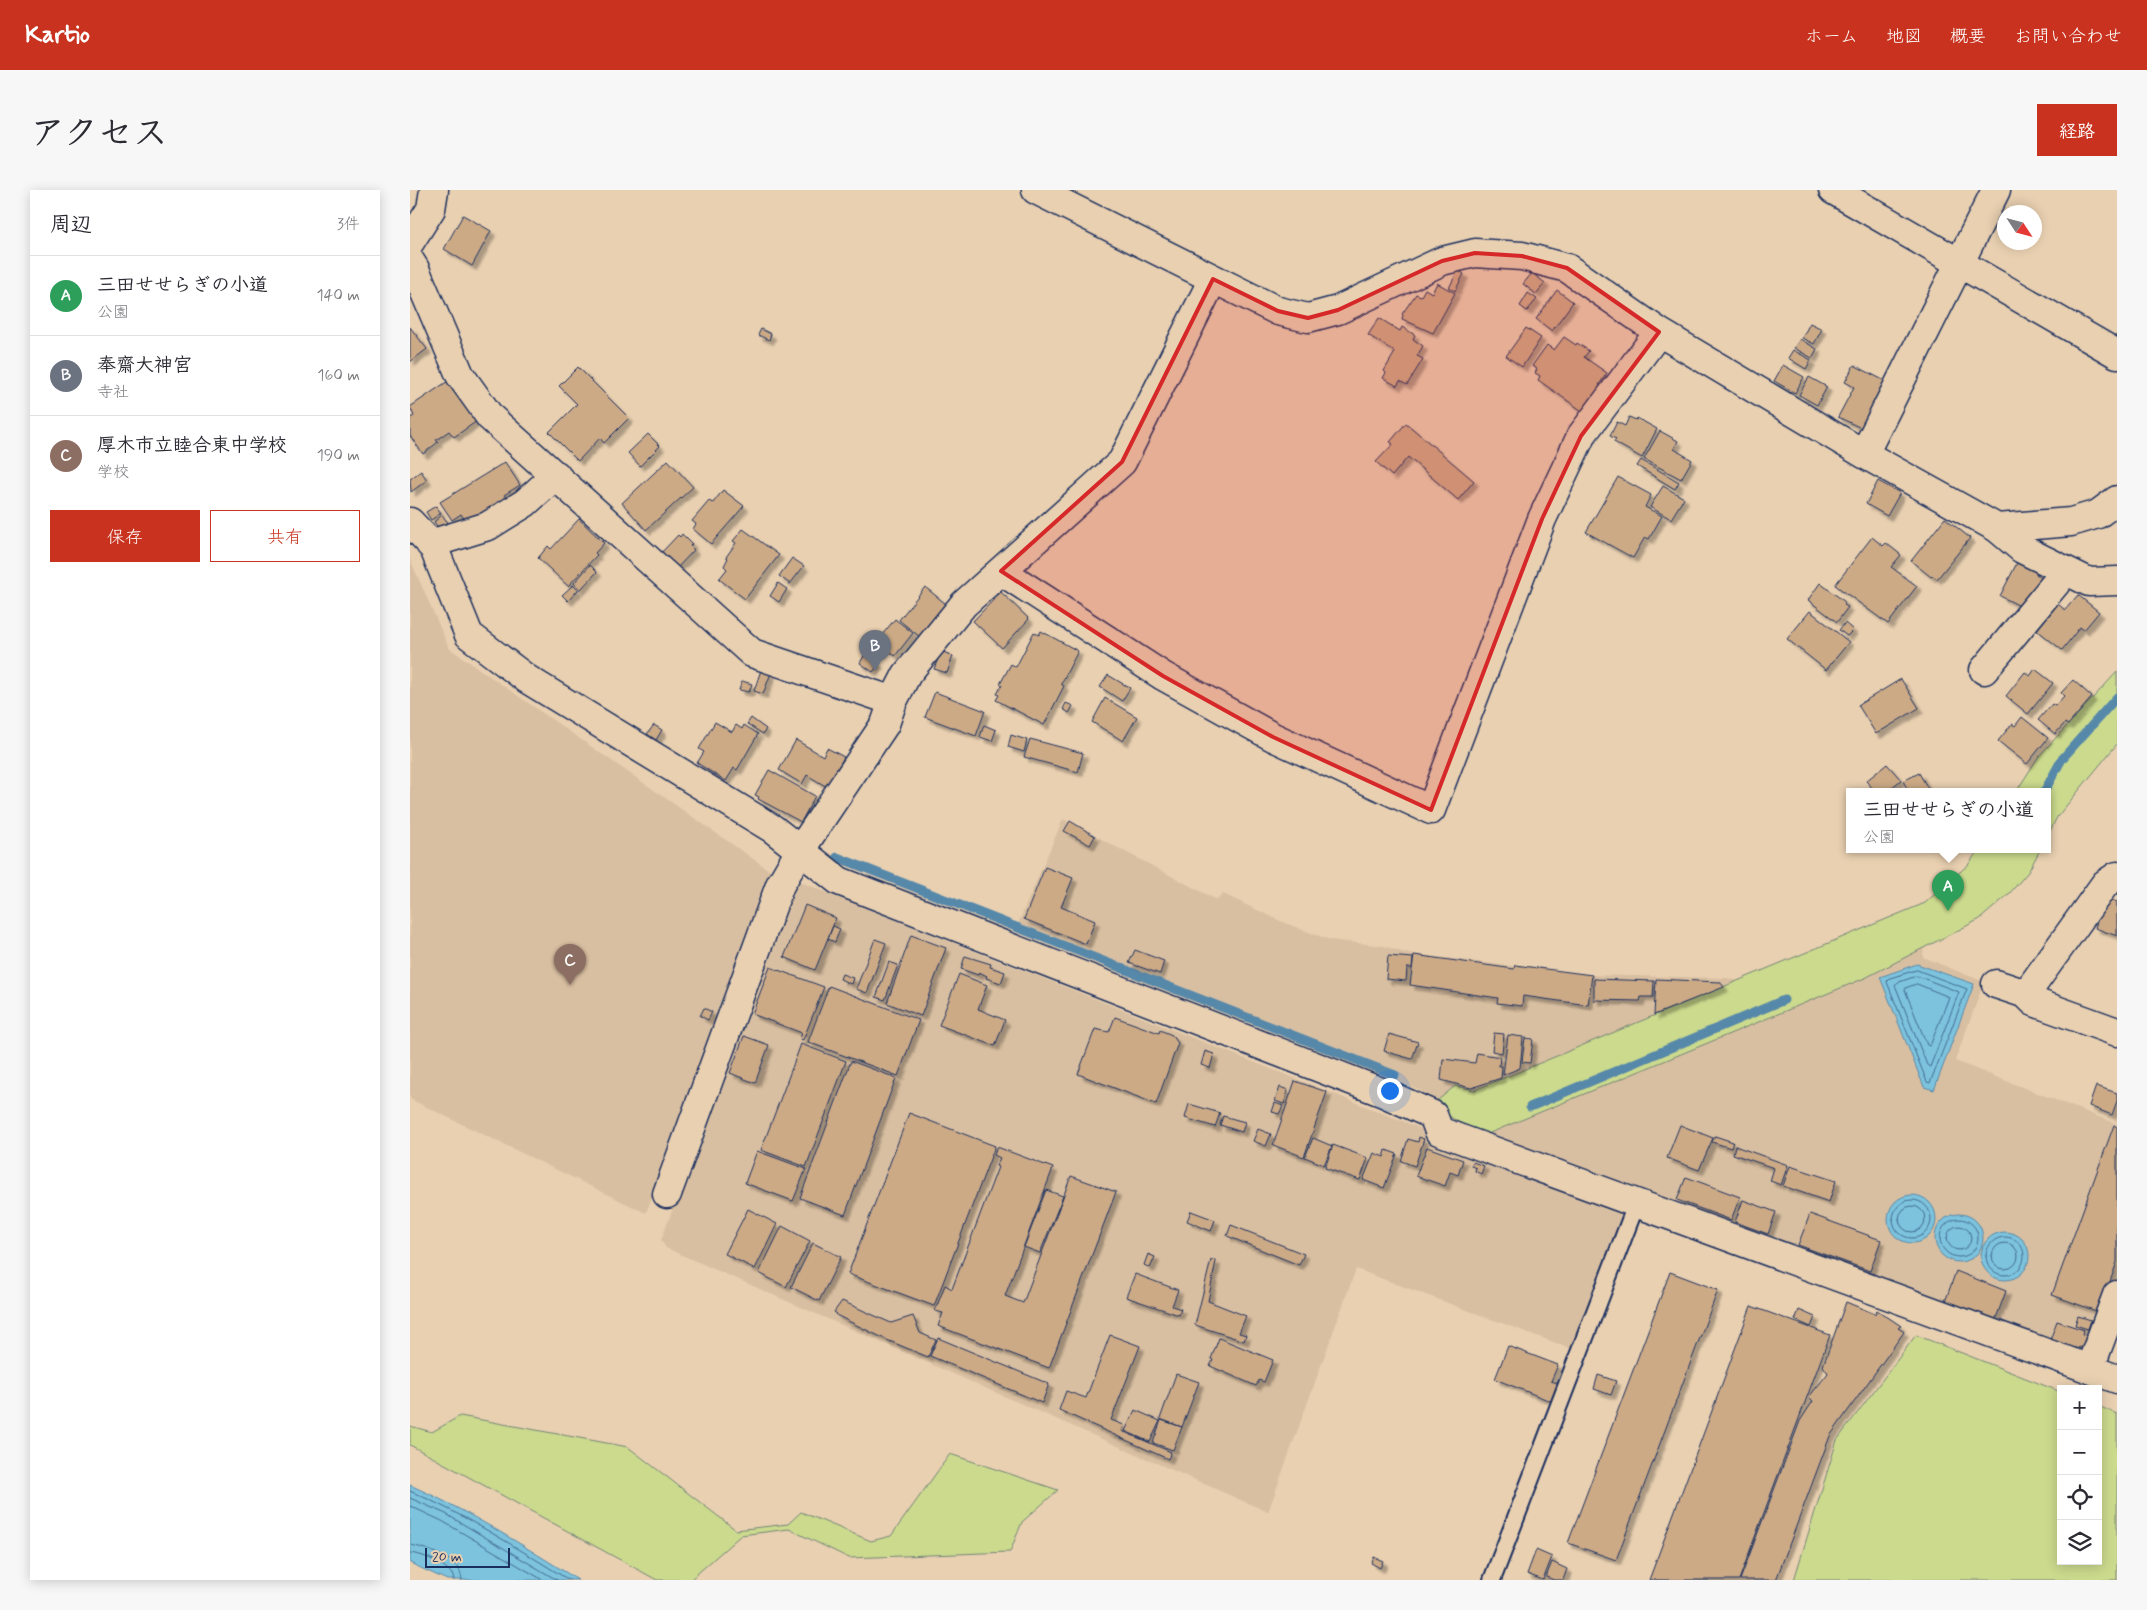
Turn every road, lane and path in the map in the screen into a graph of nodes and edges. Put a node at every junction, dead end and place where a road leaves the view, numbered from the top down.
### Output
1 (434, 190) edge
2 (1036, 190) edge
3 (1833, 190) edge
4 (1996, 190) edge
5 (410, 242) edge
6 (410, 261) edge
7 (1960, 263) junction
8 (1213, 278) junction
9 (1659, 332) junction
10 (2117, 354) edge
11 (1864, 454) junction
12 (556, 475) junction
13 (2117, 500) edge
14 (410, 522) edge
15 (1997, 528) junction
16 (430, 544) junction
17 (1001, 571) junction
18 (2066, 572) junction
19 (2117, 581) edge
20 (1984, 670) dead end
21 (893, 701) junction
22 (801, 849) junction
23 (2117, 876) edge
24 (1996, 984) dead end
25 (2026, 994) junction
26 (2117, 1032) edge
27 (667, 1194) dead end
28 (1637, 1202) junction
29 (2117, 1295) edge
30 (2090, 1368) junction
31 (2117, 1379) edge
32 (1492, 1580) edge

1 - 5 street
2 - 8 street
3 - 7 street
4 - 7 street
6 - 12 street
7 - 10 street
7 - 11 street
8 - 9 street
8 - 17 street
9 - 11 street
9 - 17 street
11 - 15 street
12 - 16 street
12 - 21 street
13 - 15 street
14 - 16 street
15 - 18 street
16 - 22 street
17 - 21 street
18 - 19 street
18 - 20 street
21 - 22 street
22 - 27 street
22 - 28 street
23 - 25 street
24 - 25 street
25 - 26 street
28 - 30 street
28 - 32 lane
29 - 30 street
30 - 31 street

